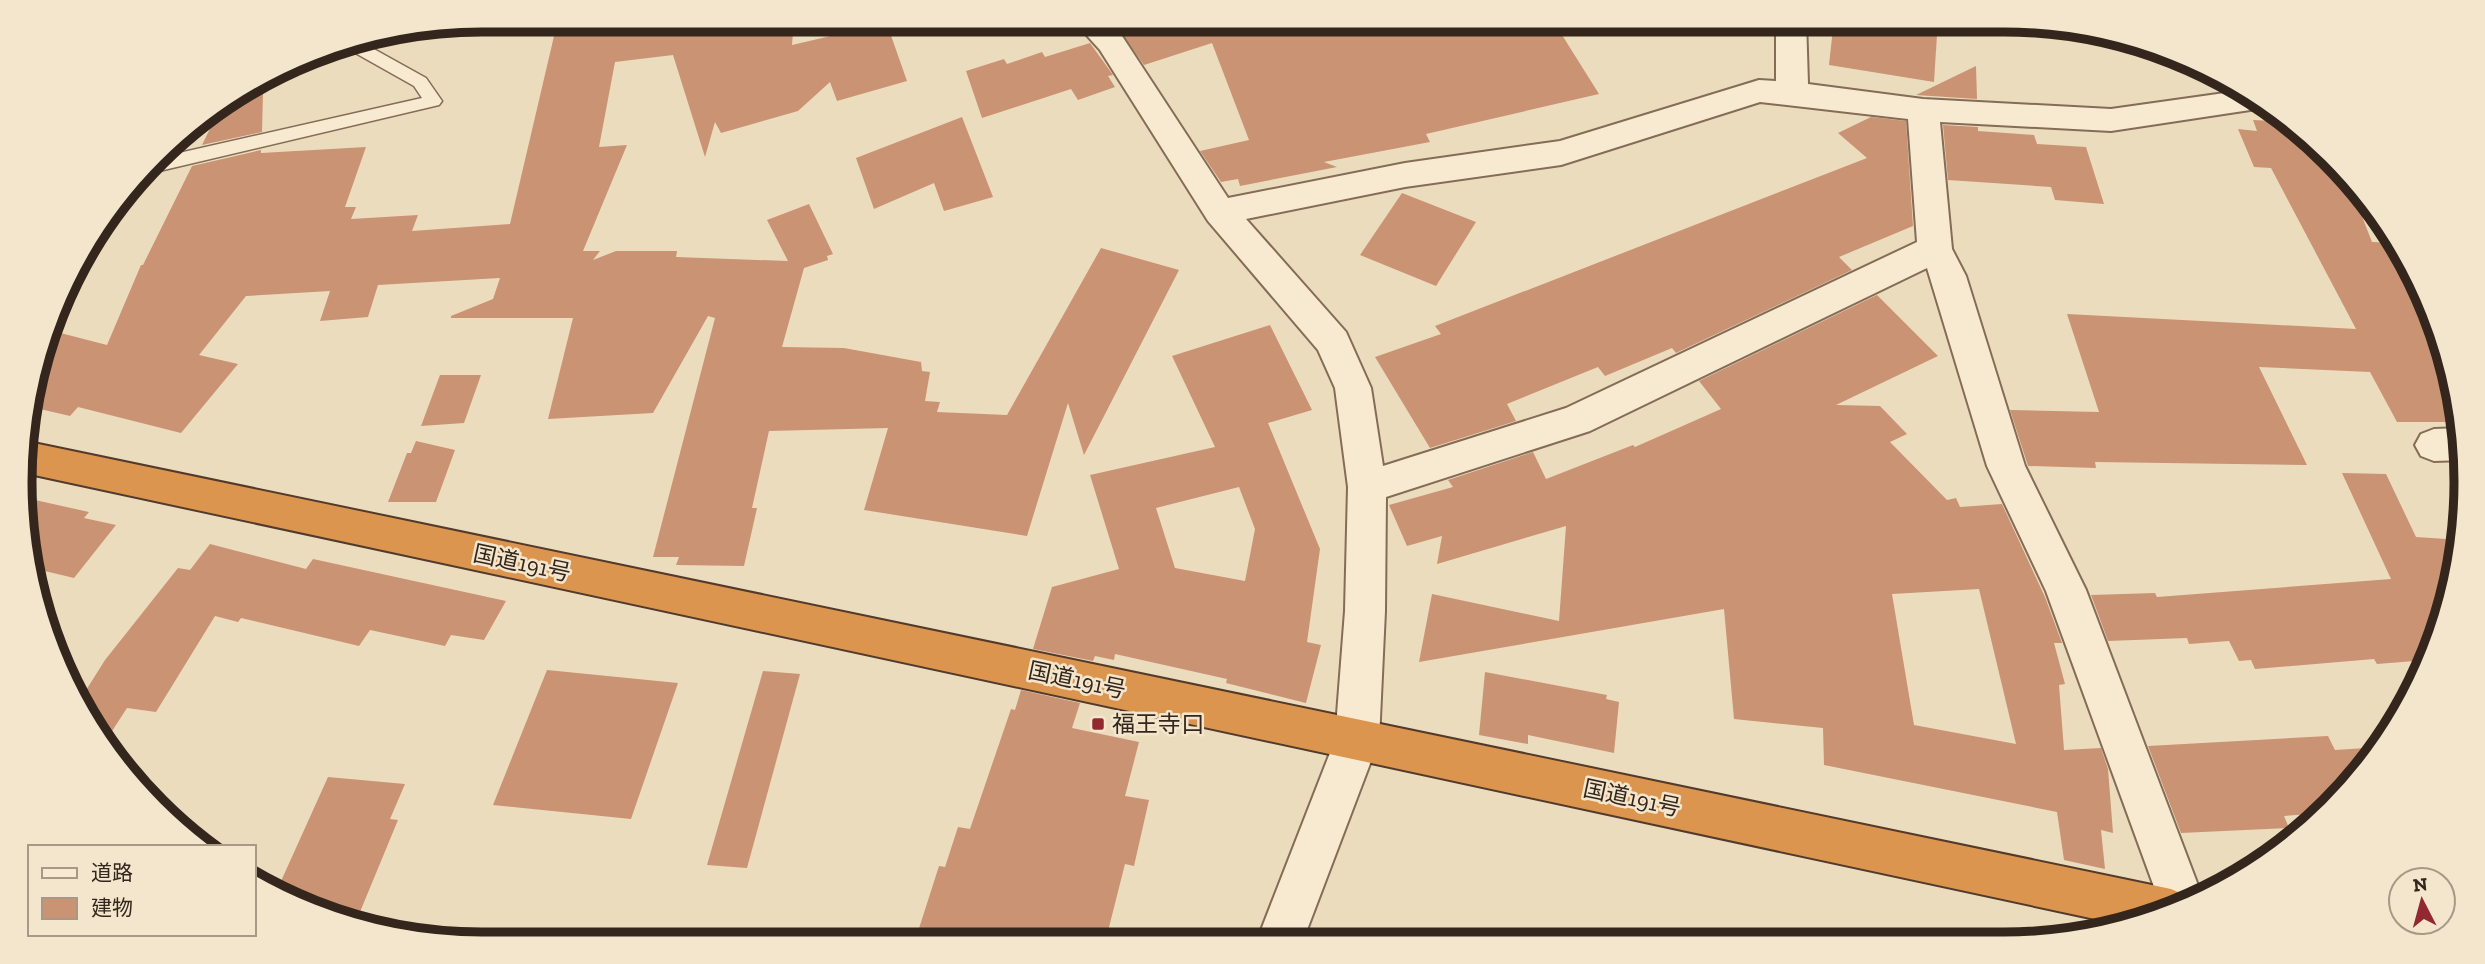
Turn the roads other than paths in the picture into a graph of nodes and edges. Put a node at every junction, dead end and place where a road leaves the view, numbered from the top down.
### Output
1 (1100, 32) edge
2 (1791, 32) edge
3 (360, 48) edge
4 (1792, 93) junction
5 (2242, 100) edge
6 (1923, 110) junction
7 (163, 163) edge
8 (1220, 212) junction
9 (1935, 249) junction
10 (32, 459) edge
11 (1367, 487) junction
12 (1357, 740) junction
13 (2179, 896) edge
14 (2151, 908) edge
15 (1283, 932) edge

1 - 8 street
2 - 4 street
3 - 7 lane
4 - 6 street
4 - 8 street
5 - 6 street
6 - 9 street
8 - 11 street
9 - 11 street
9 - 13 street
10 - 12 highway, 国道191号
11 - 12 street
12 - 14 highway, 国道191号
12 - 15 street

